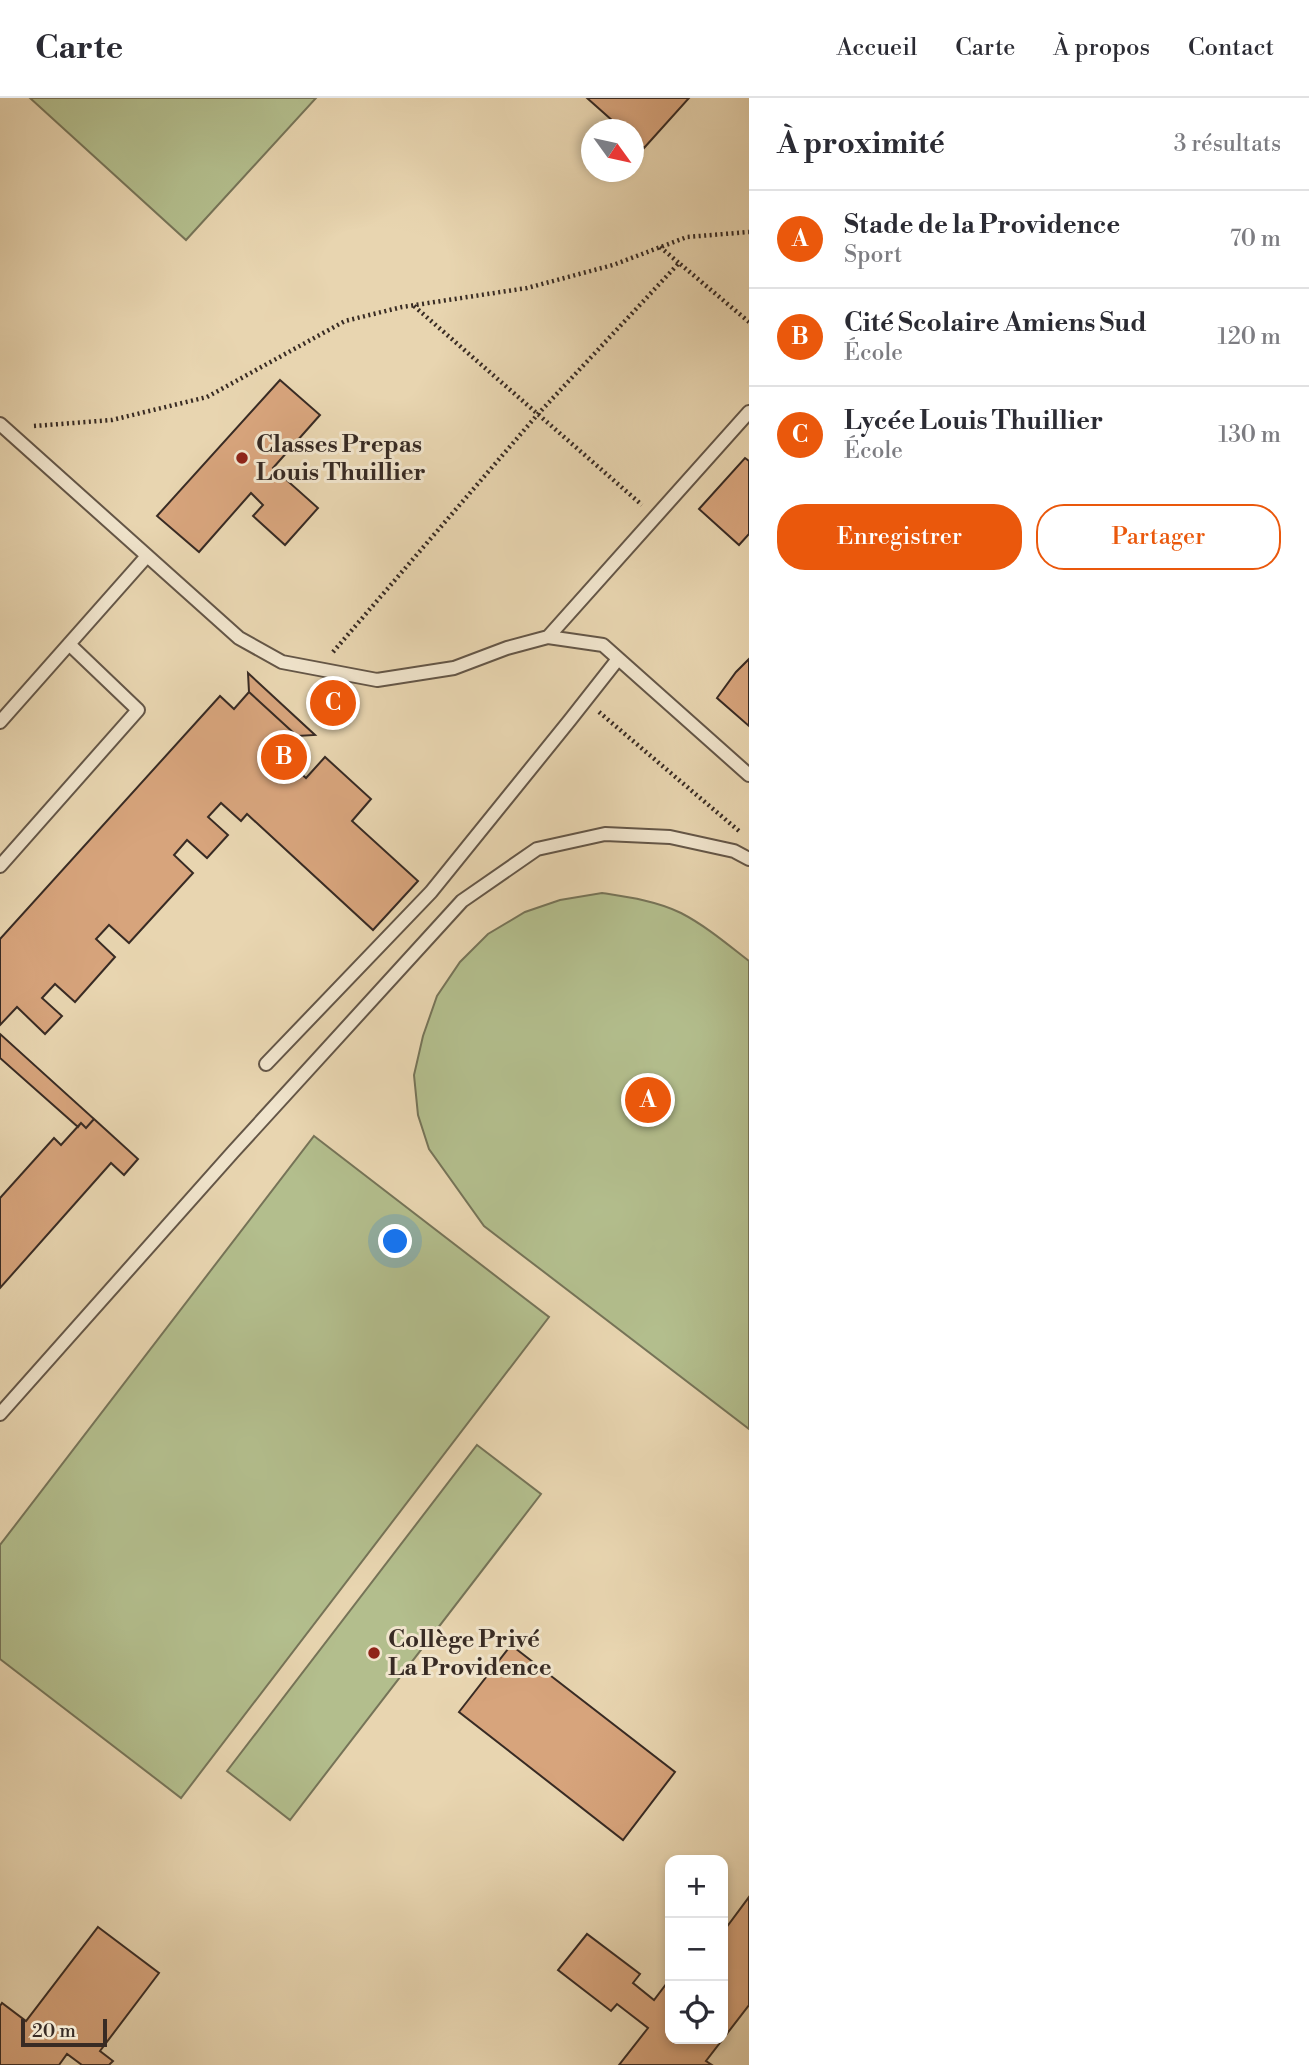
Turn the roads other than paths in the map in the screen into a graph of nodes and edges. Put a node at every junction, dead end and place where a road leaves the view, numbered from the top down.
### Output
1 (749, 412) edge
2 (2, 426) edge
3 (147, 556) junction
4 (548, 637) junction
5 (69, 644) junction
6 (618, 659) junction
7 (0, 722) edge
8 (749, 775) edge
9 (749, 859) edge
10 (0, 866) edge
11 (266, 1064) dead end
12 (0, 1414) edge

1 - 4 lane
2 - 3 lane
3 - 4 lane
3 - 5 lane
4 - 6 lane
5 - 7 lane
5 - 10 lane
6 - 8 lane
6 - 11 lane
9 - 12 lane

